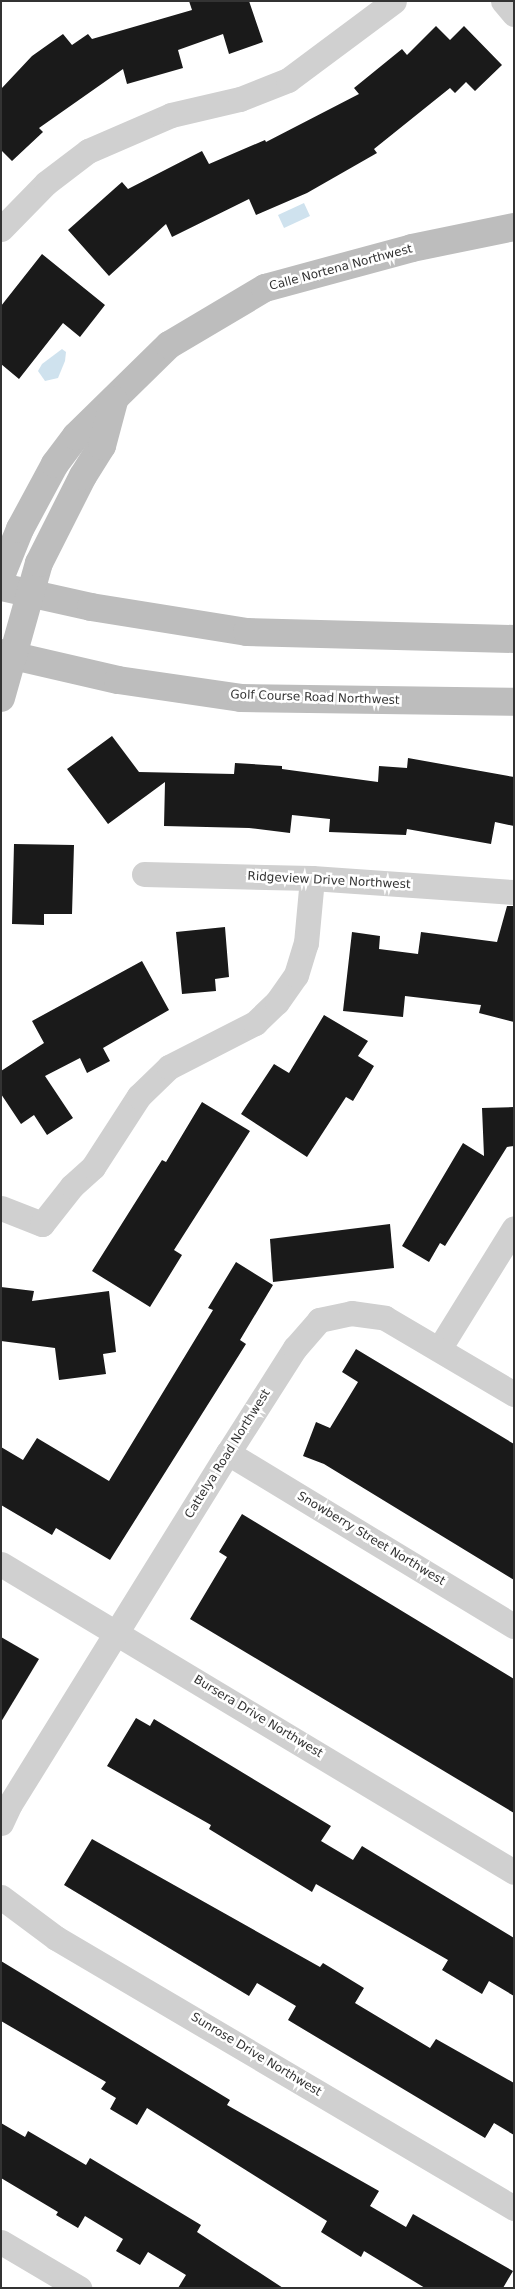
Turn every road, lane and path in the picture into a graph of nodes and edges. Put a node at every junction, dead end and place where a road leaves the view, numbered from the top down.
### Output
1 (394, 1) edge
2 (503, 1) edge
3 (514, 14) edge
4 (514, 227) edge
5 (1, 229) edge
6 (114, 401) junction
7 (1, 576) edge
8 (1, 587) edge
9 (30, 594) junction
10 (514, 639) edge
11 (7, 654) edge
12 (1, 698) edge
13 (514, 702) edge
14 (144, 874) dead end
15 (312, 878) junction
16 (514, 892) edge
17 (1, 1208) edge
18 (514, 1228) edge
19 (439, 1349) junction
20 (514, 1394) edge
21 (228, 1453) junction
22 (1, 1564) edge
23 (514, 1626) edge
24 (117, 1632) junction
25 (1, 1823) edge
26 (514, 1872) edge
27 (1, 1897) edge
28 (514, 2208) edge
29 (1, 2242) edge
30 (79, 2288) edge

1 - 5 street
2 - 3 street
4 - 6 main road, Calle Nortena Northwest
6 - 7 main road, Calle Nortena Northwest
6 - 9 main road
8 - 9 main road
9 - 10 main road
9 - 11 main road
11 - 12 main road
11 - 13 main road, Golf Course Road Northwest
14 - 15 street, Ridgeview Drive Northwest
15 - 16 street, Ridgeview Drive Northwest
15 - 17 street
18 - 19 street
19 - 20 street, Cattelya Road Northwest
19 - 21 street, Cattelya Road Northwest
21 - 23 street, Snowberry Street Northwest
21 - 24 street, Cattelya Road Northwest
22 - 24 street, Bursera Drive Northwest
24 - 25 street, Cattelya Road Northwest
24 - 26 street, Bursera Drive Northwest
27 - 28 street, Sunrose Drive Northwest
29 - 30 street

